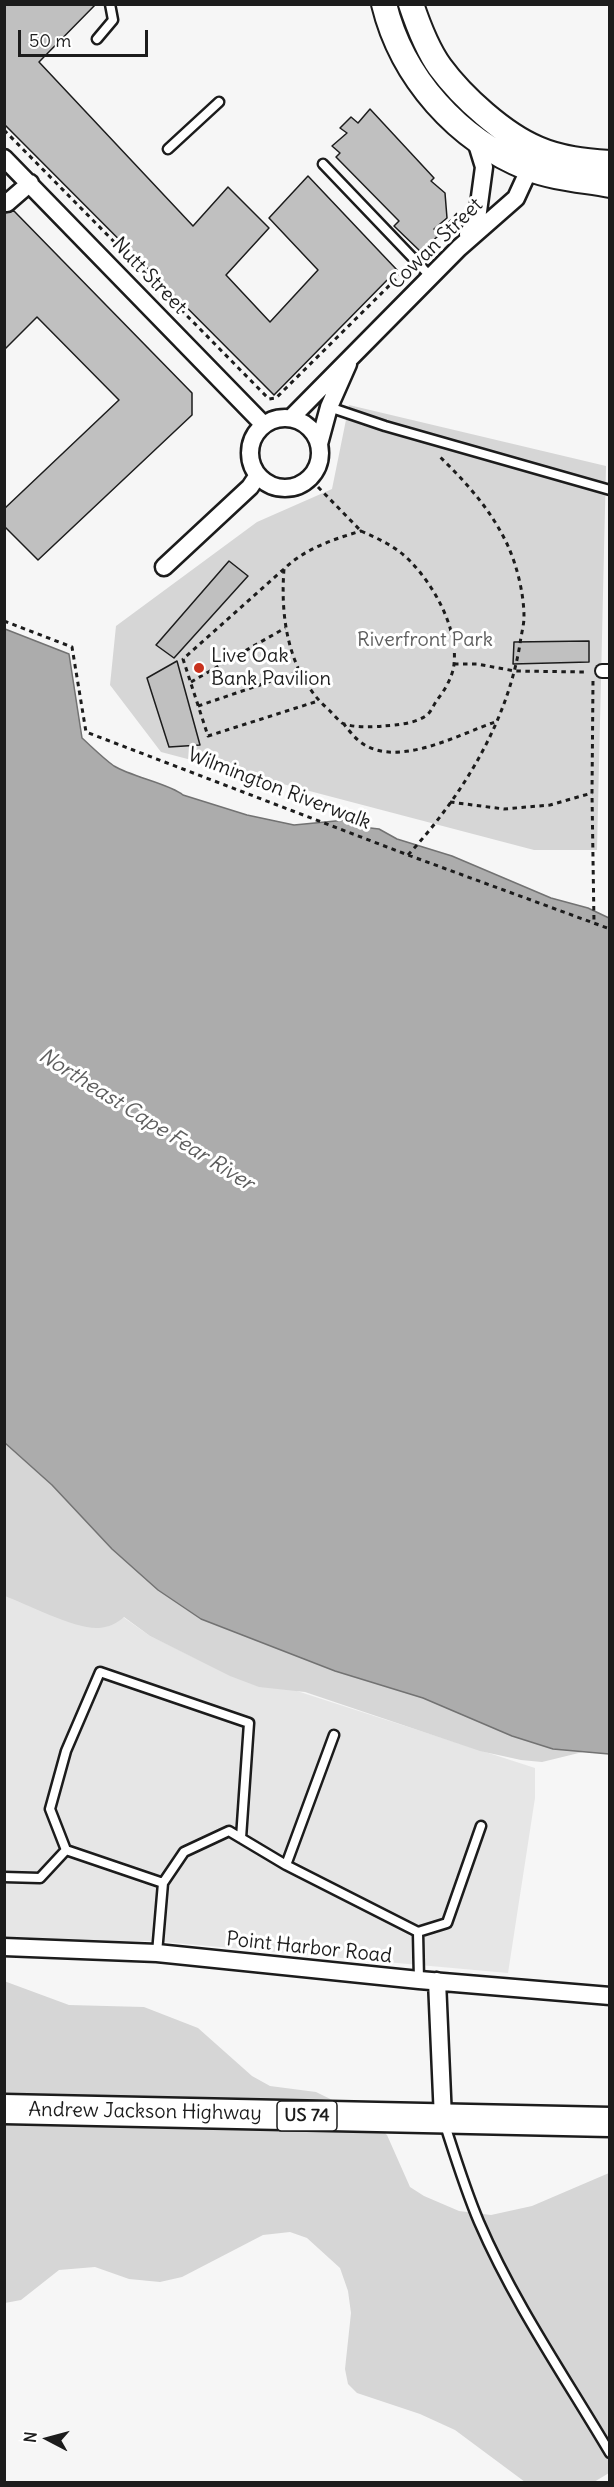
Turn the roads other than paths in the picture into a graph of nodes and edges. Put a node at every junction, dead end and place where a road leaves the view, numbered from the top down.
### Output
1 (110, 4) edge
2 (384, 4) edge
3 (411, 4) edge
4 (97, 39) dead end
5 (219, 102) dead end
6 (476, 141) junction
7 (168, 149) dead end
8 (4, 158) edge
9 (534, 159) junction
10 (609, 163) edge
11 (323, 164) dead end
12 (30, 183) junction
13 (609, 185) edge
14 (7, 203) dead end
15 (459, 248) junction
16 (431, 277) junction
17 (349, 361) junction
18 (329, 407) junction
19 (291, 418) junction
20 (264, 425) junction
21 (319, 444) junction
22 (258, 475) junction
23 (609, 490) edge
24 (164, 567) dead end
25 (334, 1736) dead end
26 (481, 1826) dead end
27 (241, 1838) junction
28 (66, 1850) junction
29 (286, 1865) junction
30 (4, 1877) edge
31 (163, 1883) junction
32 (418, 1932) junction
33 (4, 1947) edge
34 (157, 1953) junction
35 (419, 1980) junction
36 (438, 1981) junction
37 (609, 1996) edge
38 (4, 2109) edge
39 (443, 2119) junction
40 (609, 2122) edge
41 (609, 2453) edge

1 - 4 lane
2 - 6 main road
3 - 9 main road
5 - 7 lane
6 - 9 main road
6 - 15 street
8 - 12 street, Nutt Street
9 - 10 main road
9 - 13 main road
9 - 15 street, Cowan Street
11 - 16 lane
12 - 14 street
12 - 20 street, Nutt Street
15 - 16 street, Cowan Street
16 - 17 street, Cowan Street
17 - 18 street, Cowan Street
17 - 19 street, Cowan Street
18 - 21 street, Cowan Street
18 - 23 lane
19 - 20 street
19 - 21 street
20 - 22 street
21 - 22 street
22 - 24 street
25 - 29 lane
26 - 32 lane
27 - 28 lane
27 - 29 lane
27 - 31 lane
28 - 30 lane
28 - 31 lane
29 - 32 lane
31 - 34 lane
32 - 35 lane
33 - 34 street, Point Harbor Road
34 - 35 street, Point Harbor Road
35 - 36 street, Point Harbor Road
36 - 37 street, Point Harbor Road
36 - 39 street
38 - 39 highway, Andrew Jackson Highway / US 74
39 - 40 highway, Andrew Jackson Highway / US 74
39 - 41 lane

